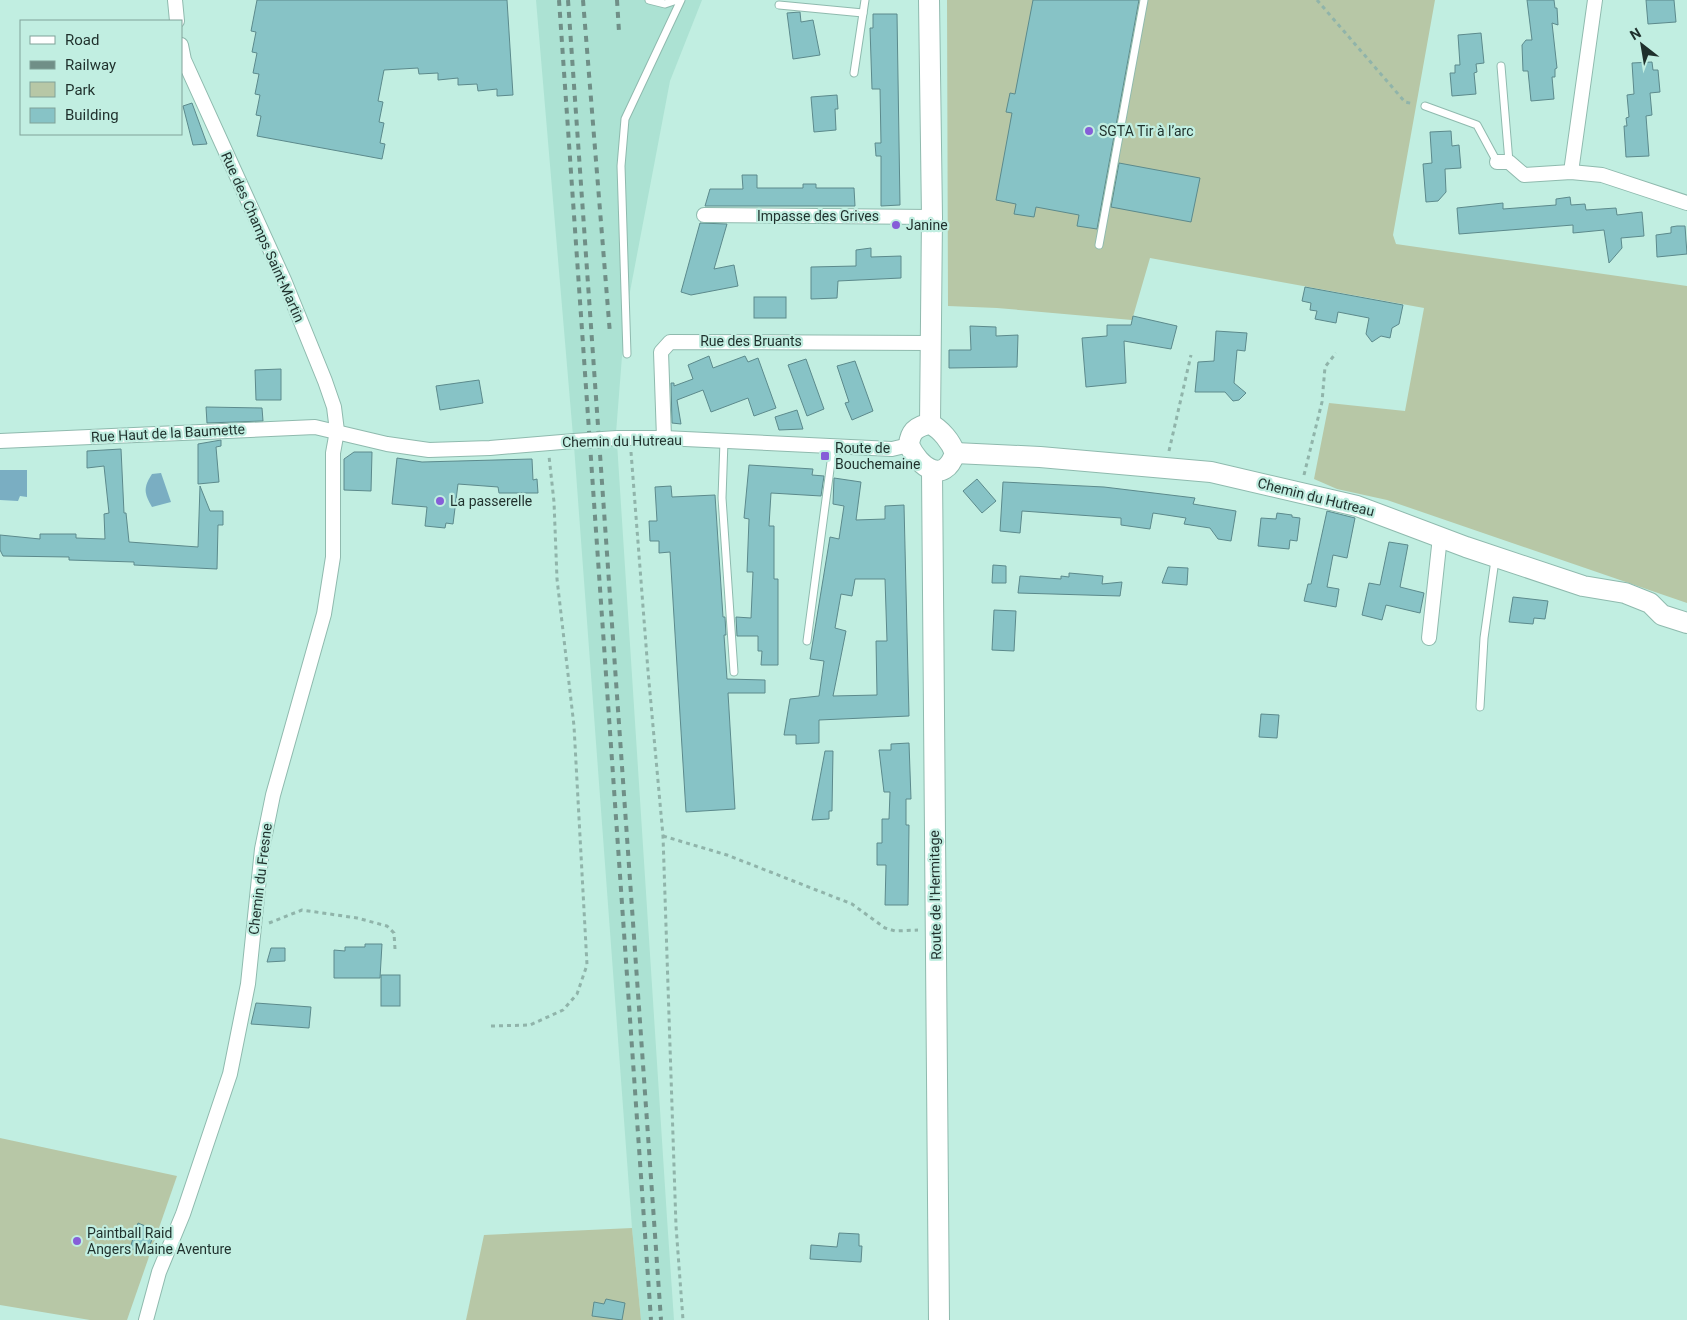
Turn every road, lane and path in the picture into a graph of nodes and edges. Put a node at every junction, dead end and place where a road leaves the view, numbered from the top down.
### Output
1 (175, 0) edge
2 (649, 0) edge
3 (677, 0) edge
4 (681, 0) edge
5 (865, 0) edge
6 (929, 0) edge
7 (1144, 0) edge
8 (1317, 0) edge
9 (1595, 0) edge
10 (779, 5) dead end
11 (863, 12) junction
12 (177, 20) edge
13 (182, 50) edge
14 (1502, 66) dead end
15 (854, 73) dead end
16 (1425, 106) joint
17 (1503, 162) junction
18 (1570, 172) junction
19 (1687, 203) edge
20 (704, 215) dead end
21 (932, 216) junction
22 (1099, 245) dead end
23 (932, 343) junction
24 (1336, 353) dead end
25 (627, 354) dead end
26 (1191, 355) dead end
27 (930, 424) junction
28 (337, 431) junction
29 (623, 438) junction
30 (664, 438) junction
31 (0, 441) edge
32 (724, 441) junction
33 (547, 443) junction
34 (909, 446) junction
35 (833, 447) junction
36 (955, 453) junction
37 (1164, 468) junction
38 (932, 471) junction
39 (1300, 493) junction
40 (1442, 538) junction
41 (1495, 557) junction
42 (1687, 623) edge
43 (1429, 638) dead end
44 (807, 641) dead end
45 (734, 672) dead end
46 (1480, 707) dead end
47 (664, 836) junction
48 (254, 926) junction
49 (935, 929) junction
50 (395, 948) dead end
51 (490, 1026) dead end
52 (146, 1320) edge
53 (683, 1320) edge
54 (939, 1320) edge

1 - 12 street
2 - 3 lane
4 - 25 lane
5 - 11 lane
6 - 21 street
7 - 22 lane
8 - 16 path
9 - 18 street
10 - 11 lane
11 - 15 lane
13 - 28 street, Rue des Champs Saint-Martin
14 - 17 lane
16 - 17 lane
17 - 18 street
18 - 19 street
20 - 21 street, Impasse des Grives
21 - 23 street
23 - 27 street
23 - 30 street, Rue des Bruants
24 - 39 path
26 - 37 path
27 - 34 street
27 - 36 street
28 - 31 street, Rue Haut de la Baumette
28 - 33 street, Chemin du Hutreau
28 - 48 street, Chemin du Fresne
29 - 30 street, Chemin du Hutreau
29 - 33 street, Chemin du Hutreau, bridge
29 - 47 path
30 - 32 street, Chemin du Hutreau
32 - 35 street, Chemin du Hutreau
32 - 45 lane
33 - 51 path
34 - 35 street, Chemin du Hutreau
34 - 38 street
35 - 44 lane
36 - 37 street, Chemin du Hutreau
36 - 38 street
37 - 39 street, Chemin du Hutreau
38 - 49 street, Route de l'Hermitage
39 - 40 street, Chemin du Hutreau
40 - 41 street, Chemin du Hutreau
40 - 43 street
41 - 42 street, Chemin du Hutreau
41 - 46 lane
47 - 49 path
47 - 53 path
48 - 50 path
48 - 52 street, Chemin du Fresne
49 - 54 street, Route de l'Hermitage

